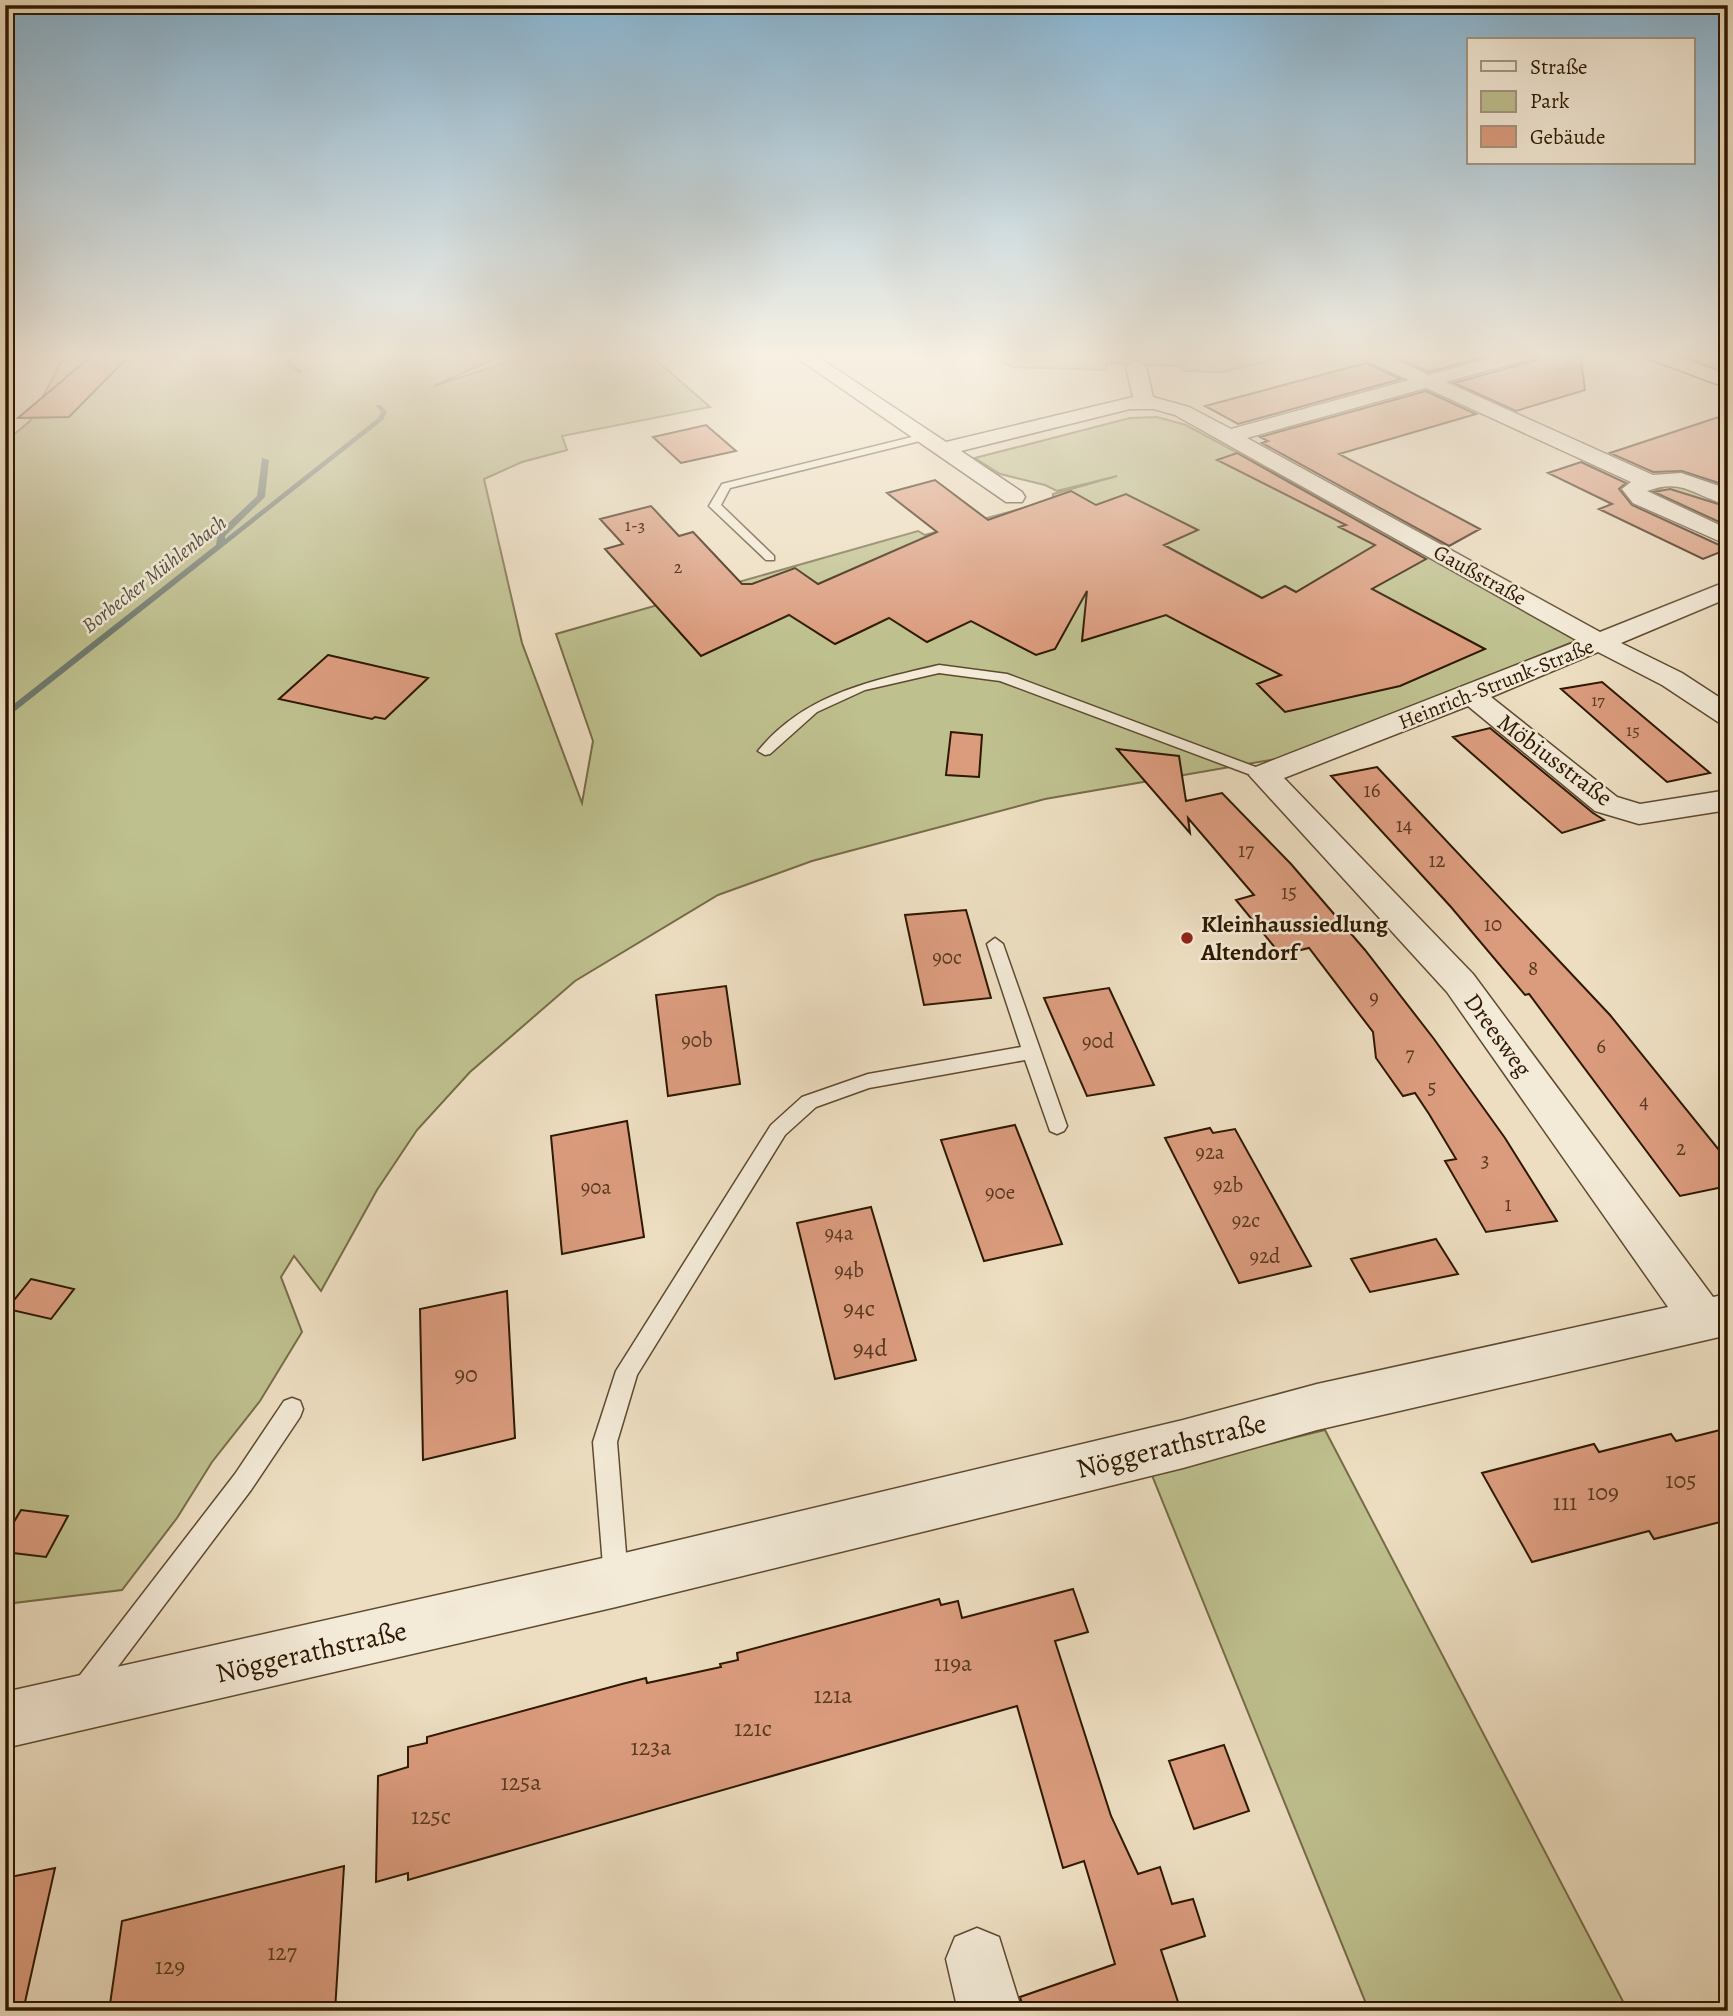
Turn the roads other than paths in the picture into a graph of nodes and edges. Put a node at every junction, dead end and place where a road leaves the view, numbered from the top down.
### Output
1 (883, 447) edge
2 (940, 447) edge
3 (951, 447) edge
4 (1251, 447) edge
5 (1573, 447) edge
6 (943, 449) junction
7 (1650, 482) junction
8 (1014, 496) dead end
9 (1728, 498) edge
10 (1728, 538) edge
11 (770, 558) dead end
12 (1728, 589) edge
13 (1600, 642) junction
14 (1470, 694) junction
15 (1728, 716) edge
16 (765, 751) dead end
17 (1264, 775) junction
18 (1728, 800) edge
19 (995, 944) dead end
20 (1029, 1052) junction
21 (1057, 1126) dead end
22 (1715, 1317) edge
23 (292, 1409) dead end
24 (616, 1581) junction
25 (74, 1705) junction
26 (5, 1720) edge

1 - 11 lane
2 - 6 street
3 - 6 street
4 - 13 street, Gaußstraße
5 - 7 street
6 - 8 street
7 - 9 street
7 - 10 street
12 - 13 street, Heinrich-Strunk-Straße
13 - 14 street, Heinrich-Strunk-Straße
13 - 15 street, Gaußstraße
14 - 17 street, Heinrich-Strunk-Straße
14 - 18 street, Möbiusstraße
16 - 17 lane
17 - 22 street, Dreesweg
19 - 20 lane
20 - 21 lane
20 - 24 lane
22 - 24 street, Nöggerathstraße
23 - 25 lane
24 - 25 street, Nöggerathstraße
25 - 26 street, Nöggerathstraße

